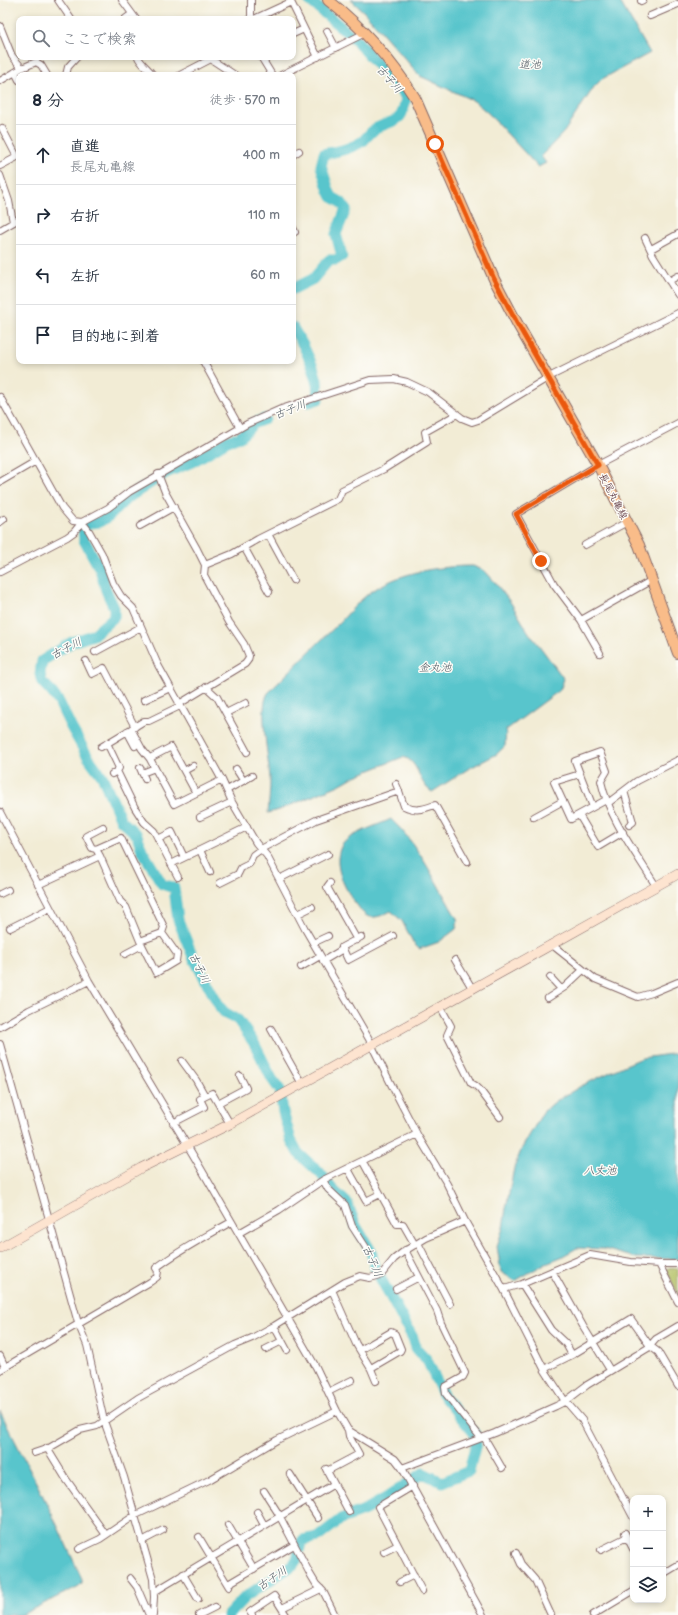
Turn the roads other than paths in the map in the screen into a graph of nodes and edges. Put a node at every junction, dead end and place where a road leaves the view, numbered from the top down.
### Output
1 (58, 0) edge
2 (122, 0) edge
3 (251, 0) edge
4 (328, 0) edge
5 (678, 2) edge
6 (69, 16) edge
7 (133, 16) edge
8 (253, 16) edge
9 (260, 16) edge
10 (650, 16) dead end
11 (0, 26) edge
12 (304, 29) junction
13 (327, 31) dead end
14 (296, 33) edge
15 (363, 34) junction
16 (336, 48) junction
17 (318, 56) junction
18 (74, 60) edge
19 (139, 60) edge
20 (206, 60) edge
21 (213, 60) edge
22 (263, 60) edge
23 (22, 68) junction
24 (15, 72) joint
25 (45, 72) edge
26 (67, 72) edge
27 (151, 72) edge
28 (185, 72) edge
29 (230, 72) edge
30 (270, 72) edge
31 (287, 72) edge
32 (0, 81) edge
33 (2, 128) dead end
34 (299, 152) dead end
35 (296, 154) edge
36 (16, 155) edge
37 (16, 158) edge
38 (0, 166) edge
39 (0, 175) edge
40 (16, 220) edge
41 (12, 222) junction
42 (0, 230) edge
43 (678, 234) edge
44 (645, 238) dead end
45 (651, 249) junction
46 (678, 276) edge
47 (669, 281) junction
48 (678, 295) edge
49 (678, 313) edge
50 (205, 364) edge
51 (549, 377) junction
52 (0, 397) edge
53 (457, 414) junction
54 (678, 423) edge
55 (240, 428) junction
56 (36, 461) junction
57 (598, 465) junction
58 (158, 474) junction
59 (0, 482) edge
60 (174, 507) junction
61 (627, 522) junction
62 (83, 523) junction
63 (140, 526) dead end
64 (268, 534) junction
65 (585, 545) dead end
66 (244, 547) junction
67 (204, 565) junction
68 (0, 572) edge
69 (292, 580) dead end
70 (652, 580) junction
71 (269, 592) dead end
72 (581, 620) junction
73 (141, 627) junction
74 (95, 652) dead end
75 (600, 653) dead end
76 (678, 653) edge
77 (86, 661) dead end
78 (206, 687) junction
79 (170, 688) junction
80 (144, 700) dead end
81 (246, 703) dead end
82 (179, 705) junction
83 (226, 713) junction
84 (131, 729) junction
85 (135, 746) dead end
86 (247, 752) dead end
87 (150, 759) junction
88 (678, 760) edge
89 (193, 766) dead end
90 (155, 768) junction
91 (236, 768) dead end
92 (184, 771) junction
93 (143, 774) dead end
94 (580, 774) junction
95 (252, 776) dead end
96 (222, 780) junction
97 (243, 780) junction
98 (396, 784) dead end
99 (227, 790) junction
100 (399, 791) junction
101 (624, 791) junction
102 (196, 794) junction
103 (563, 801) junction
104 (232, 802) junction
105 (607, 802) junction
106 (593, 807) junction
107 (0, 813) edge
108 (579, 814) junction
109 (534, 817) dead end
110 (200, 818) dead end
111 (629, 824) dead end
112 (103, 827) dead end
113 (246, 827) junction
114 (623, 832) junction
115 (158, 839) junction
116 (96, 849) junction
117 (261, 849) junction
118 (200, 850) junction
119 (328, 854) dead end
120 (100, 856) junction
121 (184, 857) junction
122 (467, 862) dead end
123 (171, 864) junction
124 (210, 872) dead end
125 (678, 874) edge
126 (178, 877) dead end
127 (280, 879) junction
128 (220, 883) dead end
129 (330, 883) dead end
130 (38, 885) junction
131 (656, 886) junction
132 (8, 890) dead end
133 (0, 894) edge
134 (312, 907) dead end
135 (50, 908) junction
136 (298, 914) junction
137 (10, 928) dead end
138 (162, 933) junction
139 (328, 936) dead end
140 (393, 936) dead end
141 (141, 943) junction
142 (313, 943) junction
143 (551, 944) junction
144 (343, 949) junction
145 (125, 954) dead end
146 (322, 958) junction
147 (455, 960) dead end
148 (301, 967) dead end
149 (583, 970) junction
150 (550, 977) dead end
151 (89, 981) junction
152 (678, 982) edge
153 (472, 988) junction
154 (561, 989) junction
155 (548, 998) dead end
156 (440, 1006) junction
157 (0, 1027) edge
158 (271, 1029) dead end
159 (0, 1044) edge
160 (371, 1044) junction
161 (182, 1061) dead end
162 (240, 1076) dead end
163 (302, 1084) junction
164 (205, 1096) junction
165 (218, 1103) junction
166 (500, 1117) dead end
167 (173, 1123) junction
168 (230, 1124) junction
169 (417, 1134) junction
170 (186, 1146) junction
171 (363, 1162) junction
172 (348, 1169) junction
173 (326, 1179) junction
174 (380, 1194) junction
175 (49, 1220) junction
176 (465, 1221) junction
177 (231, 1222) junction
178 (239, 1233) junction
179 (417, 1244) junction
180 (0, 1248) edge
181 (367, 1249) dead end
182 (405, 1250) junction
183 (659, 1264) junction
184 (678, 1264) edge
185 (552, 1271) junction
186 (419, 1277) junction
187 (522, 1284) junction
188 (396, 1289) dead end
189 (504, 1289) junction
190 (332, 1290) junction
191 (678, 1302) edge
192 (450, 1304) dead end
193 (287, 1318) junction
194 (78, 1323) junction
195 (274, 1326) junction
196 (678, 1327) edge
197 (282, 1340) junction
198 (593, 1343) junction
199 (650, 1346) junction
200 (266, 1349) dead end
201 (287, 1350) dead end
202 (360, 1350) junction
203 (572, 1355) junction
204 (0, 1356) edge
205 (371, 1368) junction
206 (3, 1369) edge
207 (544, 1370) junction
208 (610, 1370) junction
209 (352, 1380) dead end
210 (376, 1381) dead end
211 (678, 1386) edge
212 (328, 1392) junction
213 (566, 1401) junction
214 (337, 1411) junction
215 (104, 1421) junction
216 (348, 1430) junction
217 (480, 1439) junction
218 (47, 1448) junction
219 (34, 1453) dead end
220 (402, 1468) junction
221 (502, 1468) dead end
222 (290, 1474) dead end
223 (334, 1484) junction
224 (412, 1484) junction
225 (264, 1491) dead end
226 (306, 1500) junction
227 (630, 1511) edge
228 (257, 1512) dead end
229 (349, 1512) dead end
230 (134, 1516) junction
231 (280, 1516) junction
232 (318, 1518) dead end
233 (228, 1525) dead end
234 (264, 1525) junction
235 (163, 1530) dead end
236 (106, 1535) junction
237 (199, 1537) dead end
238 (142, 1541) junction
239 (238, 1541) junction
240 (630, 1544) edge
241 (398, 1545) junction
242 (296, 1547) junction
243 (79, 1549) dead end
244 (601, 1550) dead end
245 (516, 1552) dead end
246 (385, 1553) dead end
247 (211, 1557) junction
248 (678, 1565) edge
249 (254, 1569) junction
250 (666, 1572) edge
251 (183, 1574) junction
252 (414, 1575) junction
253 (130, 1578) dead end
254 (400, 1582) dead end
255 (321, 1589) junction
256 (422, 1591) dead end
257 (154, 1592) junction
258 (630, 1593) edge
259 (198, 1599) dead end
260 (214, 1607) dead end
261 (282, 1608) junction
262 (150, 1615) edge
263 (153, 1615) edge
264 (199, 1615) edge
265 (252, 1615) edge
266 (286, 1615) edge
267 (335, 1615) edge
268 (484, 1615) edge
269 (551, 1615) edge
270 (593, 1615) edge

1 - 6 street
2 - 7 street
3 - 8 street
4 - 15 main road, 長尾丸亀線
5 - 10 street
9 - 12 street
11 - 23 street
12 - 14 street
12 - 17 street
13 - 16 street
15 - 16 street
15 - 51 main road, 長尾丸亀線
16 - 17 street
17 - 31 street
18 - 26 street
19 - 27 street
20 - 28 street
21 - 29 street
22 - 30 street
23 - 24 street
23 - 25 street
24 - 32 street
33 - 36 street
34 - 35 street
37 - 38 street
39 - 41 street
40 - 41 street
41 - 42 street
43 - 45 street
44 - 45 street
45 - 47 street
46 - 47 street
47 - 48 street
49 - 51 street
50 - 55 street
51 - 53 street
51 - 57 main road, 長尾丸亀線
52 - 56 street
53 - 55 street
53 - 64 street
54 - 57 street
55 - 58 street
56 - 59 street
56 - 62 street
57 - 61 main road, 長尾丸亀線
57 - 72 street
58 - 60 street
58 - 62 street
60 - 63 street
60 - 67 street
61 - 65 street
61 - 70 main road, 長尾丸亀線
62 - 68 street
62 - 73 street
64 - 66 street
64 - 69 street
66 - 67 street
66 - 71 street
67 - 78 street
70 - 72 street
70 - 76 main road, 長尾丸亀線
72 - 75 street
73 - 74 street
73 - 79 street
77 - 84 street
78 - 82 street
78 - 83 street
79 - 80 street
79 - 82 street
81 - 83 street
82 - 84 street
82 - 96 street
83 - 86 street
84 - 85 street
84 - 87 street
84 - 115 street
87 - 90 street
87 - 92 street
88 - 101 street
89 - 92 street
90 - 93 street
90 - 102 street
91 - 97 street
92 - 102 street
94 - 103 street
94 - 105 street
94 - 106 street
95 - 97 street
96 - 99 street
96 - 102 street
97 - 99 street
98 - 100 street
99 - 104 street
100 - 117 street
100 - 122 street
101 - 105 street
101 - 111 street
103 - 108 street
103 - 109 street
104 - 110 street
104 - 113 street
105 - 106 street
105 - 114 street
106 - 108 street
107 - 130 street
108 - 114 street
112 - 116 street
113 - 117 street
113 - 118 street
114 - 131 street
115 - 121 street
115 - 123 street
116 - 120 street
116 - 138 street
117 - 127 street
117 - 128 street
118 - 121 street
118 - 124 street
119 - 127 street
120 - 130 street
120 - 141 street
121 - 123 street
123 - 126 street
125 - 131 street
127 - 136 street
129 - 144 street
130 - 135 street
131 - 143 street
132 - 133 street
134 - 136 street
135 - 137 street
135 - 151 street
136 - 142 street
138 - 141 street
138 - 141 street
139 - 142 street
140 - 144 street
141 - 145 street
142 - 146 street
143 - 149 street
143 - 153 street
144 - 146 street
146 - 148 street
146 - 160 street
147 - 153 street
149 - 152 street
149 - 154 street
150 - 154 street
151 - 157 street
151 - 167 street
153 - 156 street
154 - 155 street
156 - 160 street
156 - 166 street
158 - 163 street
159 - 175 street
160 - 163 street
160 - 169 street
161 - 164 street
162 - 165 street
163 - 168 street
164 - 165 street
164 - 167 street
165 - 168 street
167 - 170 street
168 - 170 street
169 - 171 street
169 - 176 street
170 - 175 street
170 - 177 street
171 - 172 street
171 - 174 street
172 - 173 street
172 - 174 street
173 - 178 street
173 - 181 street
174 - 179 street
175 - 180 street
175 - 194 street
176 - 179 street
176 - 189 street
177 - 178 street
177 - 194 street
178 - 193 street
179 - 182 street
179 - 192 street
182 - 186 street
182 - 190 street
183 - 184 street
183 - 185 street
183 - 191 street
185 - 187 street
185 - 198 street
186 - 188 street
186 - 217 street
187 - 189 street
187 - 203 street
189 - 207 street
190 - 193 street
190 - 202 street
193 - 195 street
193 - 212 street
194 - 206 street
194 - 215 street
195 - 197 street
195 - 215 street
196 - 199 street
197 - 200 street
197 - 201 street
198 - 199 street
198 - 203 street
198 - 208 street
199 - 208 street
199 - 211 street
202 - 205 street
202 - 205 street
203 - 207 street
204 - 206 street
205 - 210 street
207 - 213 street
208 - 213 street
209 - 212 street
212 - 214 street
213 - 217 street
213 - 227 street
214 - 216 street
214 - 230 street
215 - 218 street
215 - 230 street
216 - 220 street
216 - 223 street
217 - 220 street
217 - 221 street
218 - 219 street
218 - 236 street
220 - 224 street
222 - 226 street
223 - 226 street
223 - 229 street
224 - 241 street
224 - 268 street
225 - 231 street
226 - 231 street
226 - 232 street
228 - 234 street
230 - 236 street
230 - 238 street
231 - 234 street
231 - 242 street
233 - 239 street
234 - 239 street
235 - 238 street
236 - 243 street
237 - 247 street
238 - 257 street
239 - 247 street
239 - 249 street
240 - 244 street
241 - 246 street
241 - 252 street
242 - 249 street
242 - 255 street
245 - 269 street
247 - 249 street
247 - 251 street
248 - 250 street
251 - 257 street
251 - 259 street
252 - 254 street
252 - 256 street
253 - 262 street
255 - 261 street
255 - 267 street
257 - 263 street
258 - 270 street
260 - 264 street
261 - 265 street
261 - 266 street

